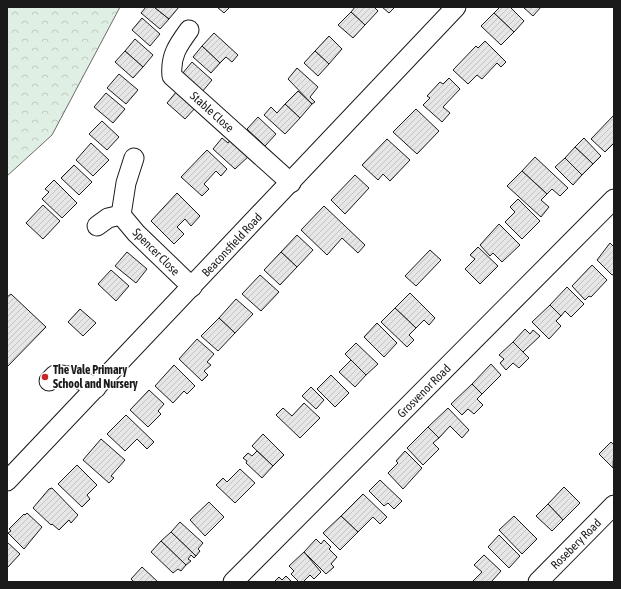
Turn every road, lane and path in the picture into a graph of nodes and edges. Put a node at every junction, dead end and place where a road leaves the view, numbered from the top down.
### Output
1 (456, 7) edge
2 (189, 30) dead end
3 (134, 158) dead end
4 (291, 183) junction
5 (614, 199) edge
6 (121, 215) junction
7 (97, 226) dead end
8 (192, 287) junction
9 (49, 380) dead end
10 (96, 388) junction
11 (7, 481) edge
12 (614, 505) edge
13 (233, 582) edge
14 (538, 582) edge

1 - 4 street, Beaconsfield Road
2 - 4 street, Stable Close
3 - 6 street
4 - 8 street, Beaconsfield Road
5 - 13 street, Grosvenor Road
6 - 7 street
6 - 8 street, Spencer Close
8 - 10 street, Beaconsfield Road
9 - 10 street
10 - 11 street, Beaconsfield Road
12 - 14 street, Rosebery Road

